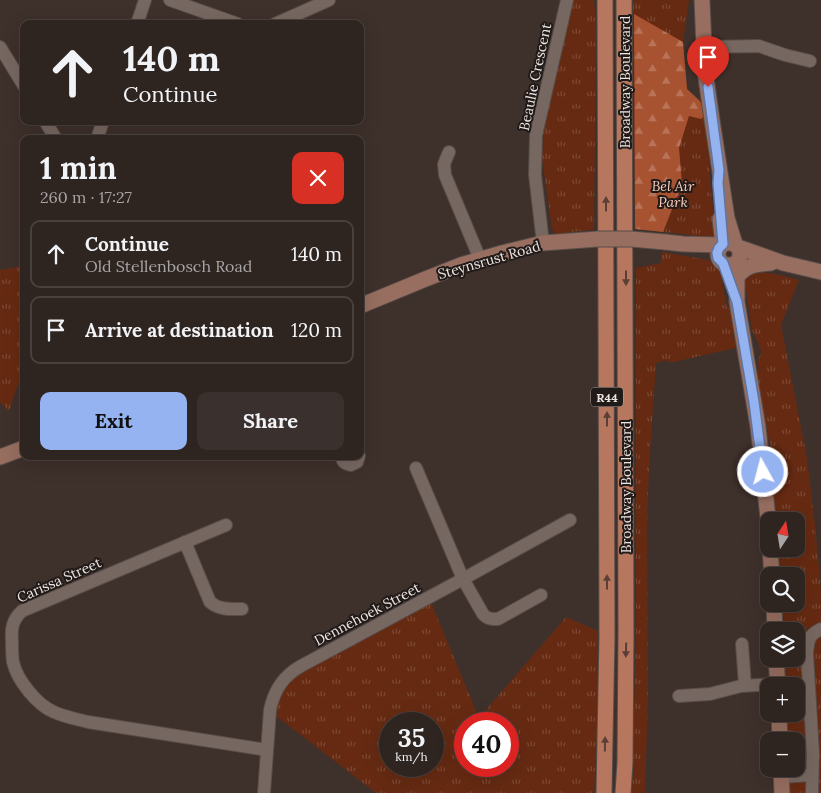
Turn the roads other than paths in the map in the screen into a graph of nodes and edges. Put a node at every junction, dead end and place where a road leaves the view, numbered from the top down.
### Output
1 (145, 0) edge
2 (170, 0) edge
3 (329, 0) edge
4 (567, 0) edge
5 (605, 0) edge
6 (624, 0) edge
7 (702, 0) edge
8 (138, 20) edge
9 (227, 20) edge
10 (284, 20) edge
11 (0, 47) edge
12 (704, 47) junction
13 (810, 61) dead end
14 (20, 80) edge
15 (449, 152) dead end
16 (719, 170) junction
17 (724, 194) junction
18 (551, 242) junction
19 (729, 253) junction
20 (755, 254) junction
21 (480, 259) junction
22 (777, 263) junction
23 (821, 272) edge
24 (736, 278) junction
25 (737, 302) junction
26 (364, 304) edge
27 (20, 450) edge
28 (0, 457) edge
29 (342, 460) edge
30 (358, 460) edge
31 (416, 468) dead end
32 (767, 512) edge
33 (570, 520) dead end
34 (226, 525) dead end
35 (185, 542) junction
36 (463, 579) junction
37 (541, 595) dead end
38 (242, 609) dead end
39 (821, 629) edge
40 (742, 644) dead end
41 (745, 685) junction
42 (760, 685) edge
43 (679, 696) dead end
44 (267, 750) junction
45 (805, 775) edge
46 (812, 775) junction
47 (781, 777) edge
48 (264, 793) edge
49 (604, 793) edge
50 (623, 793) edge
51 (782, 793) edge
52 (812, 793) edge

1 - 8 street
2 - 9 street
3 - 10 street
4 - 18 street, Beaulie Crescent
49 -> 5 main road, Broadway Boulevard / R44
6 -> 50 main road, Broadway Boulevard / R44
7 - 12 street
11 - 14 street
12 - 13 street
12 - 16 street
15 - 21 street
16 - 17 street
16 - 19 street
17 - 19 street
17 - 20 street
18 - 19 street, Steynsrust Road, bridge
18 - 21 street, Steynsrust Road
19 - 20 street, Steynsrust Road
19 - 22 street
19 - 24 street
19 - 25 street
20 - 22 street, Steynsrust Road
21 - 26 street, Steynsrust Road
22 - 23 street
22 - 24 street
24 - 25 street
25 - 32 street
27 - 28 street
29 - 30 street
31 - 36 street
33 - 36 street, Dennehoek Street
34 - 35 street, Carissa Street
35 - 38 street
35 - 44 street, Carissa Street
36 - 37 street
36 - 44 street, Dennehoek Street
39 - 46 street
40 - 41 street
41 - 42 street
41 - 43 street
44 - 48 street, Dennehoek Street
45 - 46 street
46 - 52 street
47 - 51 street

